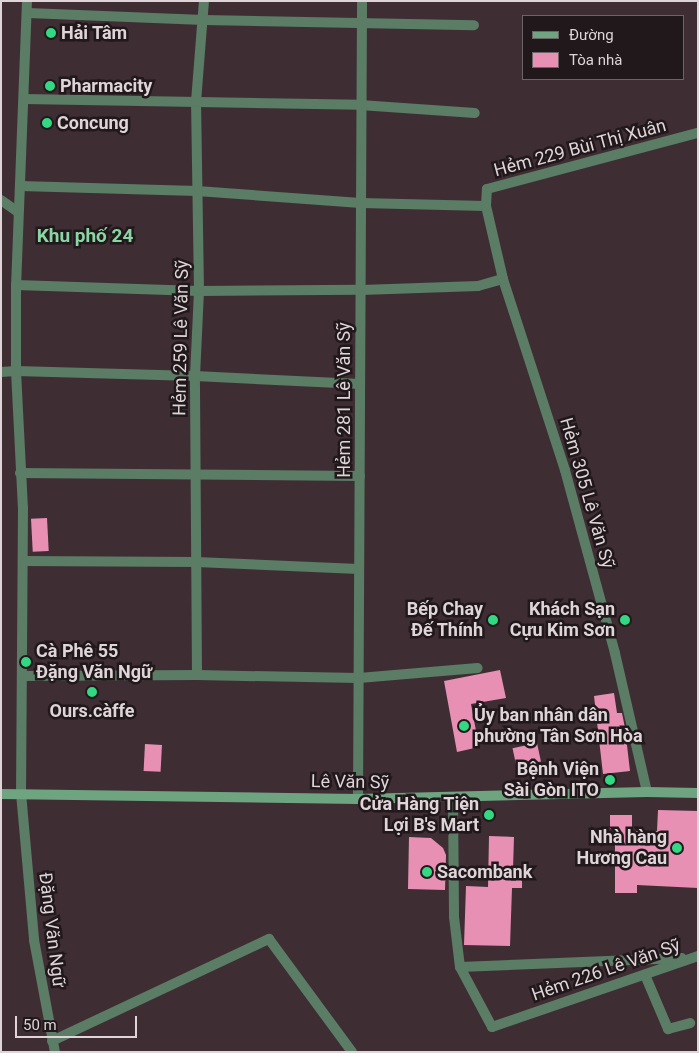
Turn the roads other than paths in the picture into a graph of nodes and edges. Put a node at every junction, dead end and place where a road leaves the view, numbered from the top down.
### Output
1 (27, 1) edge
2 (204, 1) edge
3 (362, 1) edge
4 (28, 13) junction
5 (204, 20) junction
6 (362, 23) junction
7 (474, 25) dead end
8 (24, 99) junction
9 (196, 102) junction
10 (360, 106) junction
11 (475, 113) dead end
12 (698, 133) edge
13 (20, 186) junction
14 (197, 192) junction
15 (1, 200) edge
16 (361, 203) junction
17 (486, 206) junction
18 (18, 212) junction
19 (502, 279) junction
20 (16, 285) junction
21 (361, 290) junction
22 (199, 291) junction
23 (16, 371) junction
24 (1, 372) edge
25 (196, 376) junction
26 (360, 384) junction
27 (20, 473) junction
28 (197, 473) junction
29 (360, 476) junction
30 (24, 561) junction
31 (196, 562) junction
32 (359, 569) junction
33 (478, 668) dead end
34 (197, 675) junction
35 (22, 676) junction
36 (359, 678) junction
37 (647, 792) junction
38 (21, 793) junction
39 (698, 793) edge
40 (1, 794) edge
41 (453, 798) junction
42 (358, 799) junction
43 (696, 957) edge
44 (460, 967) junction
45 (645, 974) junction
46 (690, 1024) dead end
47 (52, 1041) junction
48 (55, 1052) edge
49 (352, 1052) edge

1 - 4 street, Đặng Văn Ngữ
2 - 5 street, Hẻm 259 Lê Văn Sỹ
3 - 6 street, Hẻm 281 Lê Văn Sỹ
4 - 5 street
4 - 8 street, Đặng Văn Ngữ
5 - 6 street
5 - 9 street, Hẻm 259 Lê Văn Sỹ
6 - 7 street
6 - 10 street, Hẻm 281 Lê Văn Sỹ
8 - 9 street
8 - 13 street, Đặng Văn Ngữ
9 - 10 street
9 - 14 street, Hẻm 259 Lê Văn Sỹ
10 - 11 street
10 - 16 street, Hẻm 281 Lê Văn Sỹ
12 - 17 street, Hẻm 229 Bùi Thị Xuân
13 - 14 street
13 - 18 street, Đặng Văn Ngữ
14 - 16 street
14 - 22 street, Hẻm 259 Lê Văn Sỹ
15 - 18 street
16 - 17 street
16 - 21 street, Hẻm 281 Lê Văn Sỹ
17 - 19 street, Hẻm 305 Lê Văn Sỹ
18 - 20 street, Đặng Văn Ngữ
19 - 21 street
19 - 37 street, Hẻm 305 Lê Văn Sỹ
20 - 22 street
20 - 23 street, Đặng Văn Ngữ
21 - 22 street
21 - 26 street, Hẻm 281 Lê Văn Sỹ
22 - 25 street, Hẻm 259 Lê Văn Sỹ
23 - 24 street
23 - 25 street
23 - 27 street, Đặng Văn Ngữ
25 - 26 street
25 - 28 street, Hẻm 259 Lê Văn Sỹ
26 - 29 street, Hẻm 281 Lê Văn Sỹ
27 - 28 street
27 - 30 street, Đặng Văn Ngữ
28 - 29 street
28 - 31 street, Hẻm 259 Lê Văn Sỹ
29 - 32 street, Hẻm 281 Lê Văn Sỹ
30 - 31 street
30 - 35 street, Đặng Văn Ngữ
31 - 32 street
31 - 34 street, Hẻm 259 Lê Văn Sỹ
32 - 36 street, Hẻm 281 Lê Văn Sỹ
33 - 36 street
34 - 35 street
34 - 36 street
35 - 38 street, Đặng Văn Ngữ
36 - 42 street, Hẻm 281 Lê Văn Sỹ
37 - 39 main road, Lê Văn Sỹ
37 - 41 main road, Lê Văn Sỹ
38 - 40 main road, Lê Văn Sỹ
38 - 42 main road, Lê Văn Sỹ
38 - 47 street, Đặng Văn Ngữ
41 - 42 main road, Lê Văn Sỹ
41 - 44 street, Hẻm 226 Lê Văn Sỹ
43 - 44 street, Hẻm 226 Lê Văn Sỹ
43 - 45 street, Hẻm 226 Lê Văn Sỹ
44 - 45 street, Hẻm 226 Lê Văn Sỹ
45 - 46 street
47 - 48 street, Đặng Văn Ngữ
47 - 49 street

